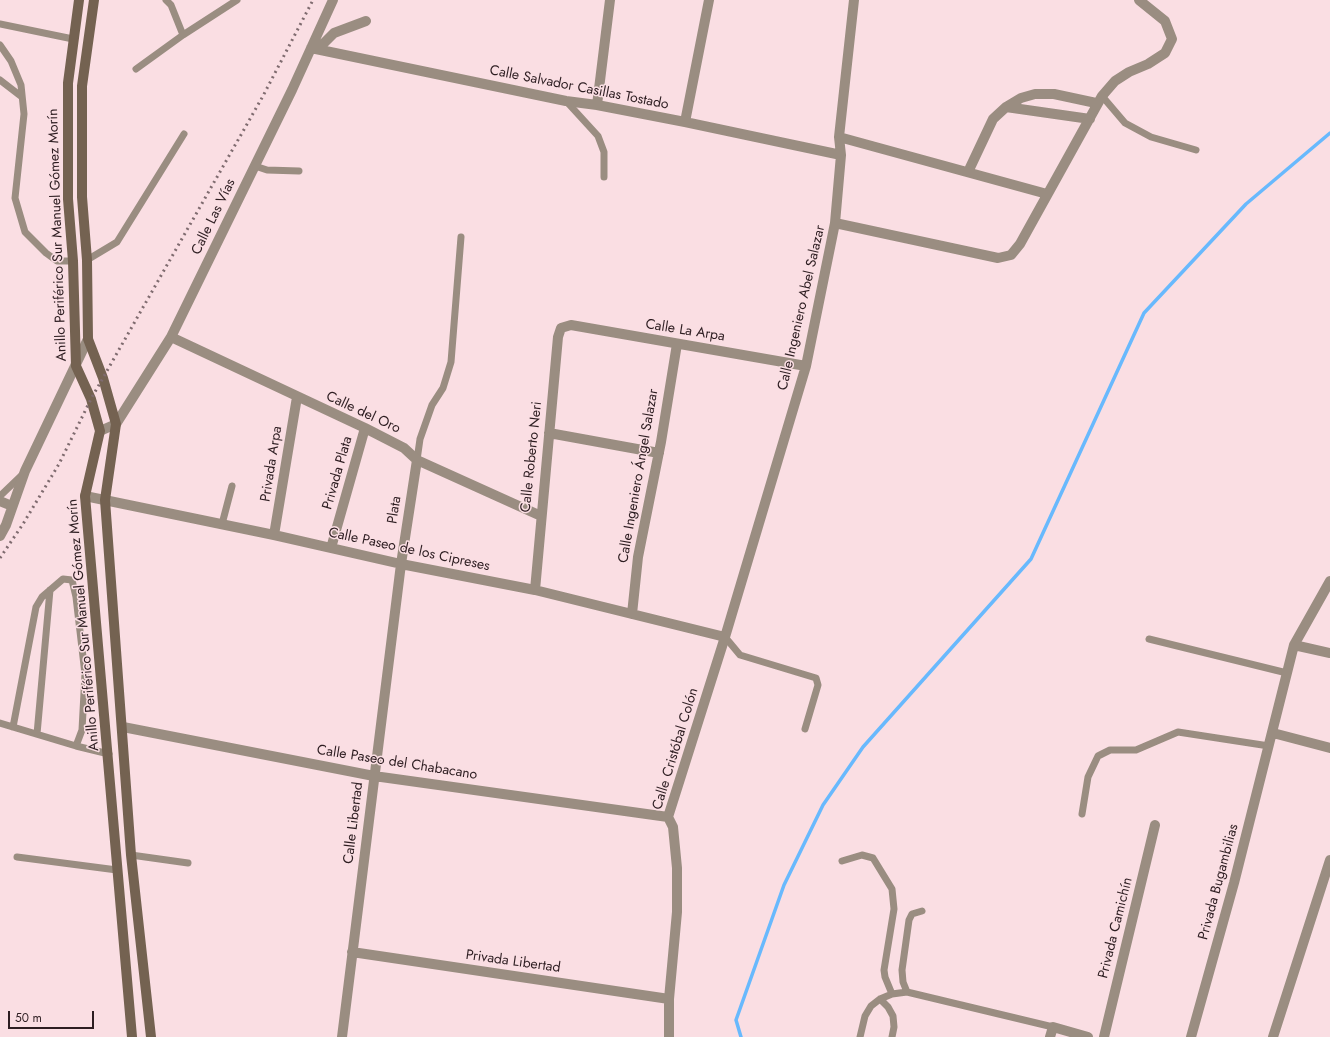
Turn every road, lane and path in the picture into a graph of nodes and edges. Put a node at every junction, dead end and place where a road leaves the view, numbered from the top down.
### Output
1 (79, 0) edge
2 (94, 0) edge
3 (166, 0) edge
4 (237, 0) edge
5 (333, 0) edge
6 (610, 0) edge
7 (709, 0) edge
8 (854, 0) edge
9 (1139, 0) edge
10 (366, 21) dead end
11 (0, 24) edge
12 (183, 35) junction
13 (73, 39) junction
14 (0, 45) edge
15 (315, 49) junction
16 (136, 69) dead end
17 (0, 80) edge
18 (22, 97) junction
19 (1099, 100) junction
20 (566, 101) junction
21 (597, 105) junction
22 (1006, 107) junction
23 (1090, 119) junction
24 (685, 122) junction
25 (184, 134) dead end
26 (838, 137) junction
27 (1196, 150) dead end
28 (841, 155) junction
29 (255, 166) junction
30 (299, 171) dead end
31 (968, 172) junction
32 (604, 177) dead end
33 (1047, 194) junction
34 (835, 223) junction
35 (461, 237) dead end
36 (88, 260) junction
37 (73, 261) junction
38 (561, 328) joint
39 (171, 337) junction
40 (88, 339) junction
41 (676, 344) junction
42 (76, 366) junction
43 (806, 366) junction
44 (297, 397) junction
45 (116, 424) junction
46 (365, 428) junction
47 (100, 431) junction
48 (549, 433) junction
49 (658, 453) junction
50 (417, 460) junction
51 (25, 471) junction
52 (232, 486) dead end
53 (0, 496) edge
54 (85, 496) junction
55 (105, 500) junction
56 (0, 502) edge
57 (12, 506) junction
58 (541, 516) junction
59 (222, 524) junction
60 (274, 535) junction
61 (0, 536) edge
62 (331, 548) junction
63 (401, 564) junction
64 (1330, 581) edge
65 (50, 590) junction
66 (535, 590) junction
67 (632, 614) junction
68 (724, 637) junction
69 (1149, 639) dead end
70 (1294, 645) junction
71 (1330, 653) edge
72 (1288, 673) junction
73 (0, 723) edge
74 (13, 727) junction
75 (123, 727) junction
76 (805, 729) dead end
77 (1273, 733) junction
78 (37, 734) junction
79 (76, 746) junction
80 (1269, 746) junction
81 (1330, 748) edge
82 (109, 754) junction
83 (374, 776) junction
84 (1082, 814) dead end
85 (668, 817) junction
86 (1156, 825) dead end
87 (131, 855) junction
88 (17, 857) dead end
89 (1330, 860) edge
90 (842, 861) dead end
91 (188, 863) dead end
92 (117, 870) junction
93 (922, 911) dead end
94 (352, 952) junction
95 (908, 992) junction
96 (892, 994) junction
97 (669, 999) junction
98 (880, 999) junction
99 (1051, 1032) edge
100 (132, 1037) edge
101 (151, 1037) edge
102 (342, 1037) edge
103 (669, 1037) edge
104 (860, 1037) edge
105 (892, 1037) edge
106 (1088, 1037) edge
107 (1104, 1037) edge
108 (1191, 1037) edge
109 (1273, 1037) edge

1 - 13 street, Anillo Periférico Sur Manuel Gómez Morín
2 - 36 street, Anillo Periférico Sur Manuel Gómez Morín
3 - 12 lane
4 - 12 lane
5 - 15 street, Calle Las Vías
6 - 21 street
7 - 24 street
8 - 26 street, Calle Ingeniero Abel Salazar
9 - 19 street
10 - 15 street
11 - 13 lane
12 - 16 lane
13 - 37 street, Anillo Periférico Sur Manuel Gómez Morín
14 - 18 lane
15 - 20 street, Calle Salvador Casillas Tostado
15 - 29 street, Calle Las Vías
17 - 18 lane
18 - 37 lane
19 - 22 street
19 - 23 street
19 - 27 lane
20 - 21 street, Calle Salvador Casillas Tostado
20 - 32 lane
21 - 24 street, Calle Salvador Casillas Tostado
22 - 23 street
22 - 31 street
23 - 33 street
24 - 28 street, Calle Salvador Casillas Tostado
25 - 36 lane
26 - 28 street, Calle Ingeniero Abel Salazar
26 - 31 street
28 - 34 street, Calle Ingeniero Abel Salazar
29 - 30 lane
29 - 39 street, Calle Las Vías
31 - 33 street
33 - 34 street
34 - 43 street, Calle Ingeniero Abel Salazar
35 - 50 lane
36 - 40 street, Anillo Periférico Sur Manuel Gómez Morín
37 - 42 street, Anillo Periférico Sur Manuel Gómez Morín
38 - 41 street, Calle La Arpa
38 - 48 street, Calle Roberto Neri
39 - 44 street, Calle del Oro
39 - 45 street, Calle Las Vías
40 - 42 street
40 - 45 street, Anillo Periférico Sur Manuel Gómez Morín
41 - 43 street, Calle La Arpa
41 - 49 street, Calle Ingeniero Ángel Salazar
42 - 47 street, Anillo Periférico Sur Manuel Gómez Morín
42 - 51 street
43 - 68 street, Calle Ingeniero Abel Salazar
44 - 46 street, Calle del Oro
44 - 60 street, Privada Arpa
45 - 47 street
45 - 55 street, Anillo Periférico Sur Manuel Gómez Morín
46 - 50 street, Calle del Oro
46 - 62 street, Privada Plata
47 - 54 street, Anillo Periférico Sur Manuel Gómez Morín
48 - 49 street
48 - 58 street, Calle Roberto Neri
49 - 67 street, Calle Ingeniero Ángel Salazar
50 - 58 street, Calle del Oro
50 - 63 street, Plata
51 - 53 lane
51 - 57 street
52 - 59 lane
54 - 55 street, Calle Paseo de los Cipreses
54 - 82 street, Anillo Periférico Sur Manuel Gómez Morín
55 - 59 street, Calle Paseo de los Cipreses
55 - 75 street, Anillo Periférico Sur Manuel Gómez Morín
56 - 57 street
57 - 61 street
58 - 66 street, Calle Roberto Neri
59 - 60 street, Calle Paseo de los Cipreses
60 - 62 street, Calle Paseo de los Cipreses
62 - 63 street, Calle Paseo de los Cipreses
63 - 66 street, Calle Paseo de los Cipreses
63 - 83 street, Calle Libertad
64 - 70 street, Privada Bugambilias
65 - 74 lane
65 - 78 lane
65 - 79 lane
66 - 67 street, Calle Paseo de los Cipreses
67 - 68 street, Calle Paseo de los Cipreses
68 - 76 lane
68 - 85 street, Calle Cristóbal Colón
69 - 72 lane
70 - 71 street
70 - 72 street, Privada Bugambilias
72 - 77 street, Privada Bugambilias
73 - 74 lane
74 - 78 lane
75 - 83 street, Calle Paseo del Chabacano
75 - 87 street, Anillo Periférico Sur Manuel Gómez Morín
77 - 80 street, Privada Bugambilias
77 - 81 street
78 - 79 lane
79 - 82 lane
80 - 84 lane
80 - 108 street, Privada Bugambilias
82 - 92 street, Anillo Periférico Sur Manuel Gómez Morín
83 - 85 street, Calle Paseo del Chabacano
83 - 94 street, Calle Libertad
85 - 97 street, Calle Cristóbal Colón
86 - 107 street, Privada Camichín
87 - 91 lane
87 - 101 street, Anillo Periférico Sur Manuel Gómez Morín
88 - 92 lane
89 - 109 street
90 - 96 lane
92 - 100 street, Anillo Periférico Sur Manuel Gómez Morín
93 - 95 lane
94 - 97 street, Privada Libertad
94 - 102 street, Calle Libertad
95 - 96 lane
95 - 99 lane
96 - 98 lane
97 - 103 street, Calle Cristóbal Colón
98 - 104 lane
98 - 105 lane
99 - 106 street

